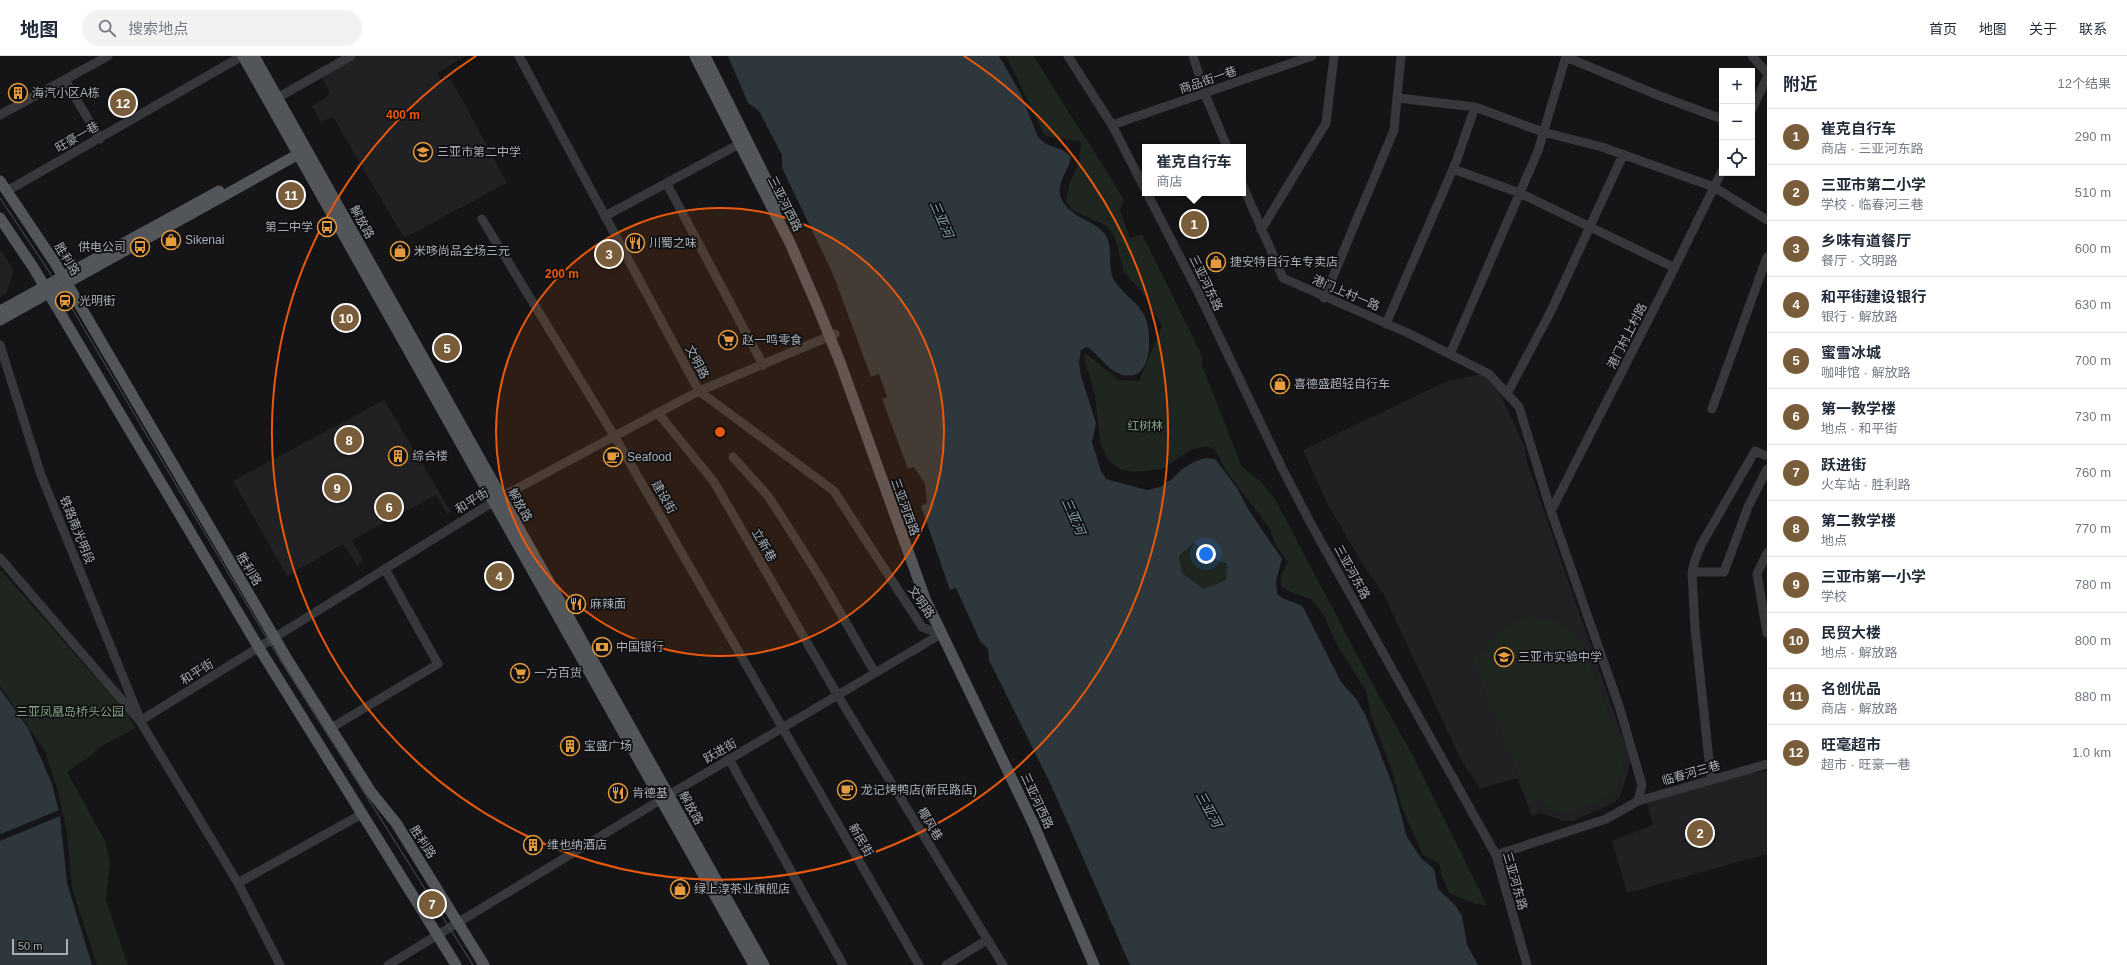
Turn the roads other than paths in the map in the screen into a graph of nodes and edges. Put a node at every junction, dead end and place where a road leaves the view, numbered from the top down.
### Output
1 (108, 56) edge
2 (243, 56) edge
3 (254, 56) edge
4 (351, 56) edge
5 (519, 56) edge
6 (695, 56) edge
7 (705, 56) edge
8 (1068, 56) edge
9 (1193, 56) edge
10 (1312, 56) edge
11 (1334, 56) edge
12 (1401, 56) edge
13 (1752, 56) edge
14 (1566, 57) edge
15 (1767, 73) edge
16 (1767, 78) edge
17 (65, 80) junction
18 (1205, 94) junction
19 (277, 98) junction
20 (1398, 98) junction
21 (1754, 104) edge
22 (1475, 107) junction
23 (0, 115) edge
24 (1719, 118) edge
25 (1112, 125) junction
26 (1543, 132) junction
27 (100, 139) junction
28 (744, 142) junction
29 (1226, 144) edge
30 (301, 149) junction
31 (1623, 155) junction
32 (1453, 169) junction
33 (1720, 176) edge
34 (0, 181) edge
35 (1142, 183) edge
36 (667, 184) junction
37 (1714, 187) junction
38 (7, 191) junction
39 (1246, 193) edge
40 (1520, 193) junction
41 (1149, 196) edge
42 (605, 216) junction
43 (0, 218) edge
44 (482, 219) dead end
45 (1767, 220) edge
46 (1591, 227) junction
47 (1261, 230) junction
48 (1767, 257) edge
49 (1675, 268) junction
50 (65, 280) junction
51 (46, 291) junction
52 (1324, 298) junction
53 (0, 311) edge
54 (0, 320) edge
55 (1386, 324) junction
56 (832, 335) junction
57 (0, 345) edge
58 (1450, 354) junction
59 (763, 365) junction
60 (699, 391) junction
61 (1507, 394) junction
62 (1712, 409) dead end
63 (658, 413) junction
64 (615, 437) junction
65 (1767, 456) edge
66 (733, 457) dead end
67 (1767, 469) edge
68 (497, 499) junction
69 (1551, 511) junction
70 (1767, 552) edge
71 (0, 558) edge
72 (385, 569) junction
73 (1692, 572) junction
74 (1767, 633) edge
75 (941, 634) junction
76 (274, 638) junction
77 (258, 648) junction
78 (875, 673) junction
79 (838, 696) junction
80 (140, 721) junction
81 (331, 728) junction
82 (783, 728) junction
83 (729, 759) junction
84 (1767, 764) edge
85 (1711, 779) junction
86 (665, 797) junction
87 (1638, 801) junction
88 (362, 814) junction
89 (1496, 855) junction
90 (238, 883) junction
91 (458, 921) junction
92 (437, 934) junction
93 (987, 940) junction
94 (280, 965) edge
95 (388, 965) edge
96 (456, 965) edge
97 (484, 965) edge
98 (754, 965) edge
99 (764, 965) edge
100 (843, 965) edge
101 (919, 965) edge
102 (946, 965) edge
103 (1002, 965) edge
104 (1094, 965) edge
105 (1102, 965) edge
106 (1527, 965) edge

1 - 17 street
2 - 27 street, 旺豪一巷
2 - 30 main road, 解放路
3 - 19 main road, 解放路
4 - 19 street
5 - 42 street, 文明路
6 - 28 main road, 三亚河西路
7 - 28 main road, 三亚河西路
8 - 25 street
9 - 18 street
10 - 18 street, 商品街一巷
11 - 47 street
12 - 20 street
13 - 15 street
14 - 24 street
14 - 26 street
16 - 21 street
17 - 23 street
17 - 27 street
18 - 25 street, 商品街一巷
18 - 29 street
19 - 30 main road, 解放路
20 - 22 street
20 - 52 street
22 - 26 street
22 - 32 street
25 - 35 street
26 - 31 street
26 - 40 street
27 - 38 street, 旺豪一巷
28 - 36 street
28 - 56 main road, 三亚河西路
30 - 50 main road
30 - 68 main road, 解放路
31 - 37 street
31 - 46 street
32 - 40 street
32 - 55 street
33 - 37 street, 港门村上村路
34 - 38 main road, 胜利路
36 - 42 street
36 - 59 street
37 - 45 street
37 - 49 street, 港门村上村路
38 - 50 main road, 胜利路
39 - 47 street, 港门上村一路
40 - 46 street
40 - 58 street
41 - 89 street, 三亚河东路
42 - 60 street, 文明路
43 - 51 main road
44 - 64 street, 建设街
46 - 49 street
46 - 61 street
47 - 52 street, 港门上村一路
48 - 62 street
49 - 69 street, 港门村上村路
50 - 51 main road
50 - 76 main road, 胜利路
51 - 53 main road
51 - 54 main road
51 - 77 main road
52 - 55 street, 港门上村一路
55 - 58 street, 港门上村一路
56 - 59 street, 和平街
56 - 75 main road, 三亚河西路
56 - 105 main road, 三亚河西路
57 - 80 street, 铁路南光明段
58 - 61 street, 港门上村一路
59 - 60 street, 和平街
60 - 63 street, 和平街
60 - 75 street, 文明路
61 - 69 street
63 - 64 street, 和平街
63 - 79 street, 立新巷
64 - 68 street, 和平街
64 - 82 street, 建设街
65 - 73 street
66 - 78 street
67 - 73 street
68 - 72 street, 和平街
68 - 86 main road, 解放路
69 - 87 street
70 - 74 street
71 - 80 street
72 - 76 street, 和平街
72 - 81 street
73 - 85 street
75 - 78 street, 跃进街
75 - 104 main road, 三亚河西路
76 - 77 street, 和平街
76 - 81 main road, 胜利路
77 - 80 street, 和平街
77 - 88 main road
78 - 79 street, 跃进街
79 - 82 street, 跃进街
79 - 93 street, 椰风巷
80 - 90 street
81 - 91 main road, 胜利路
82 - 83 street, 跃进街
82 - 101 street, 新民街
83 - 86 street, 跃进街
83 - 100 street
84 - 85 street, 临春河三巷
85 - 87 street, 临春河三巷
86 - 91 street, 跃进街
86 - 98 main road, 解放路
86 - 99 main road, 解放路
87 - 89 street, 临春河三巷
88 - 90 street
88 - 92 main road
89 - 106 street, 三亚河东路
90 - 94 street
91 - 92 street, 跃进街
91 - 97 main road, 胜利路
92 - 95 street, 跃进街
92 - 96 main road
93 - 102 street
93 - 103 street, 椰风巷

